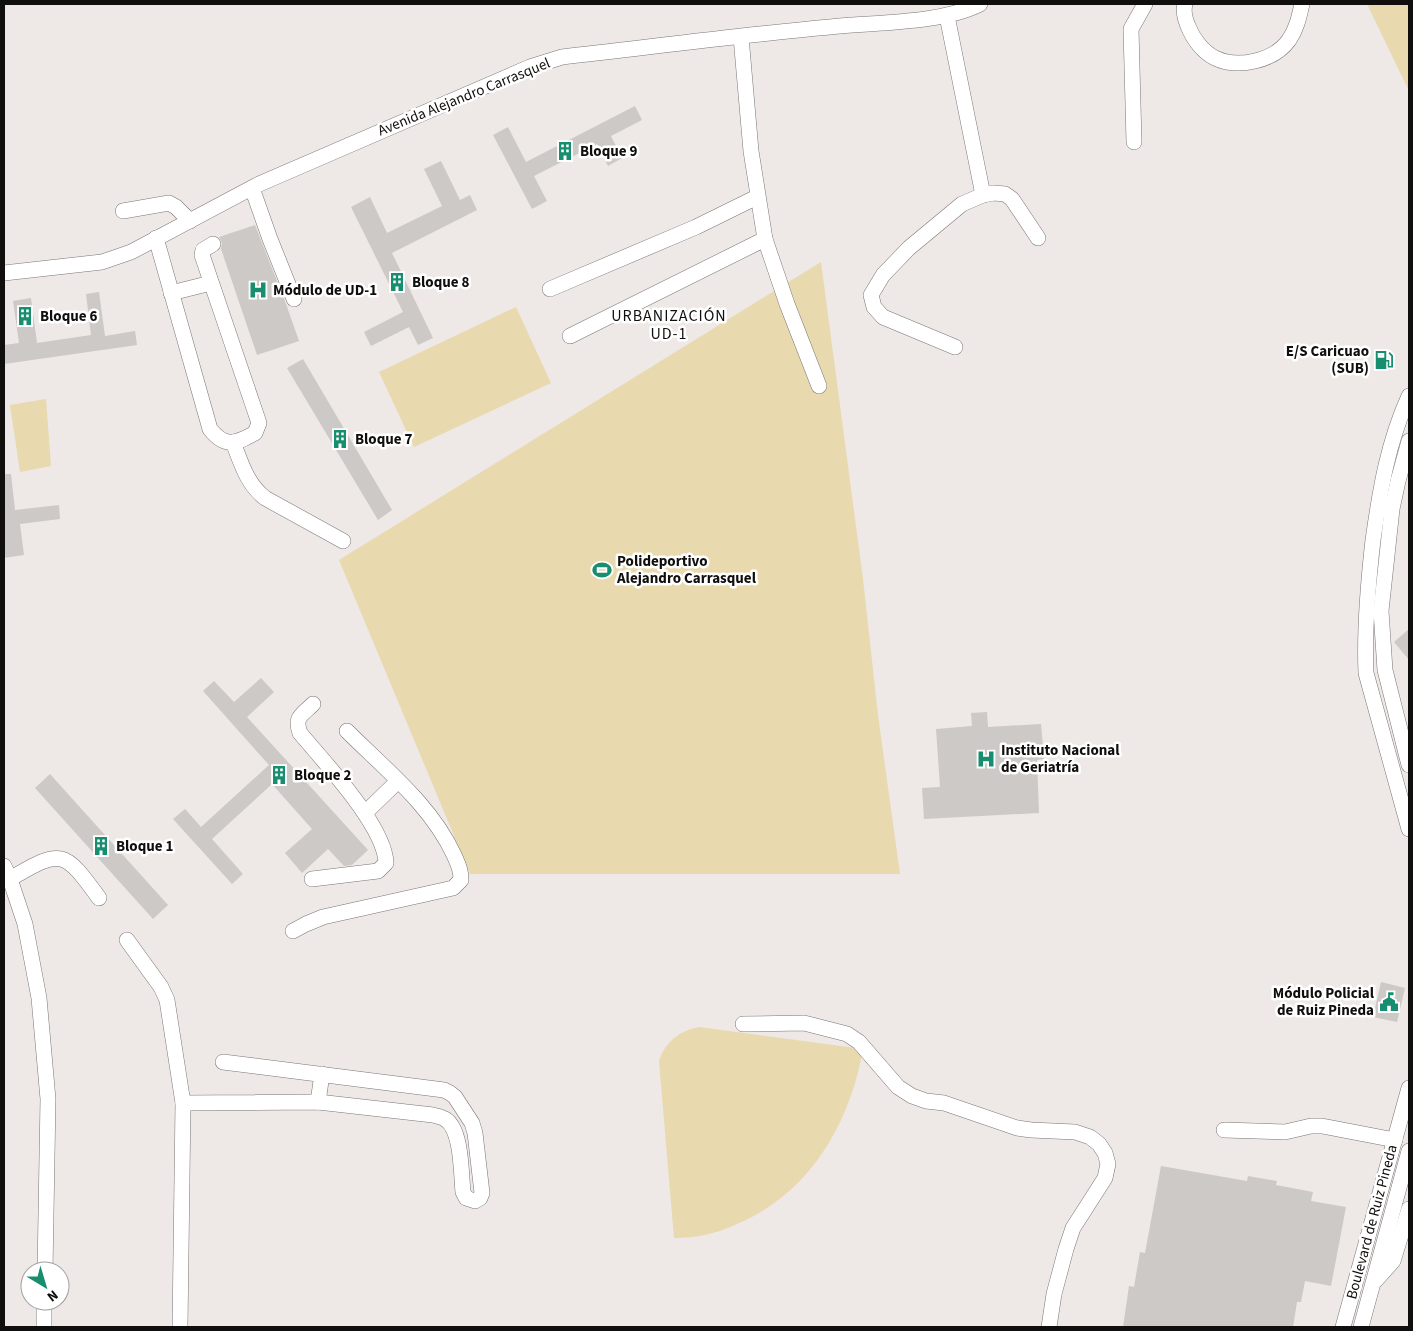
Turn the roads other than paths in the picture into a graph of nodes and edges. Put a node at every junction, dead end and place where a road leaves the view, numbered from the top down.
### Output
1 (980, 4) edge
2 (1145, 4) edge
3 (1185, 4) edge
4 (1302, 4) edge
5 (946, 16) junction
6 (741, 37) junction
7 (1134, 142) dead end
8 (252, 188) junction
9 (982, 195) junction
10 (757, 198) junction
11 (123, 211) dead end
12 (190, 221) junction
13 (156, 238) junction
14 (1038, 238) dead end
15 (765, 239) junction
16 (213, 244) dead end
17 (4, 273) edge
18 (211, 283) junction
19 (550, 289) dead end
20 (171, 293) junction
21 (294, 299) dead end
22 (570, 336) dead end
23 (955, 347) dead end
24 (819, 386) dead end
25 (1409, 396) edge
26 (1409, 440) edge
27 (233, 442) junction
28 (343, 541) dead end
29 (312, 704) dead end
30 (346, 730) dead end
31 (1409, 765) edge
32 (398, 781) junction
33 (365, 812) junction
34 (1409, 830) edge
35 (7, 872) edge
36 (312, 879) dead end
37 (99, 898) dead end
38 (293, 931) dead end
39 (127, 940) dead end
40 (743, 1024) dead end
41 (223, 1062) dead end
42 (322, 1074) junction
43 (1409, 1088) edge
44 (318, 1102) junction
45 (182, 1103) junction
46 (1224, 1130) dead end
47 (1395, 1140) junction
48 (1409, 1150) edge
49 (1409, 1209) edge
50 (45, 1261) edge
51 (1374, 1282) junction
52 (44, 1311) edge
53 (44, 1327) edge
54 (180, 1327) edge
55 (1049, 1327) edge
56 (1343, 1327) edge
57 (1362, 1327) edge

1 - 5 street, Avenida Alejandro Carrasquel
2 - 7 street
3 - 4 street
5 - 6 street, Avenida Alejandro Carrasquel
5 - 9 street
6 - 8 street, Avenida Alejandro Carrasquel
6 - 10 street
8 - 12 street, Avenida Alejandro Carrasquel
8 - 21 street
9 - 14 street
9 - 23 street
10 - 15 street
10 - 19 street
11 - 12 street
12 - 13 street, Avenida Alejandro Carrasquel
13 - 17 street, Avenida Alejandro Carrasquel
13 - 20 street
15 - 22 street
15 - 24 street
16 - 18 street
18 - 20 street
18 - 27 street
20 - 27 street
25 - 34 street
26 - 31 street
27 - 28 street
29 - 33 street
30 - 32 street
32 - 33 street
32 - 38 street
33 - 36 street
35 - 37 street
35 - 50 street
39 - 45 street
40 - 55 street
41 - 42 street
42 - 44 street
42 - 44 street
43 - 47 street, Boulevard de Ruiz Pineda
44 - 45 street
45 - 54 street
46 - 47 street
47 - 56 street, Boulevard de Ruiz Pineda
48 - 51 street, Boulevard de Ruiz Pineda
49 - 51 street
51 - 57 street, Boulevard de Ruiz Pineda
52 - 53 street

